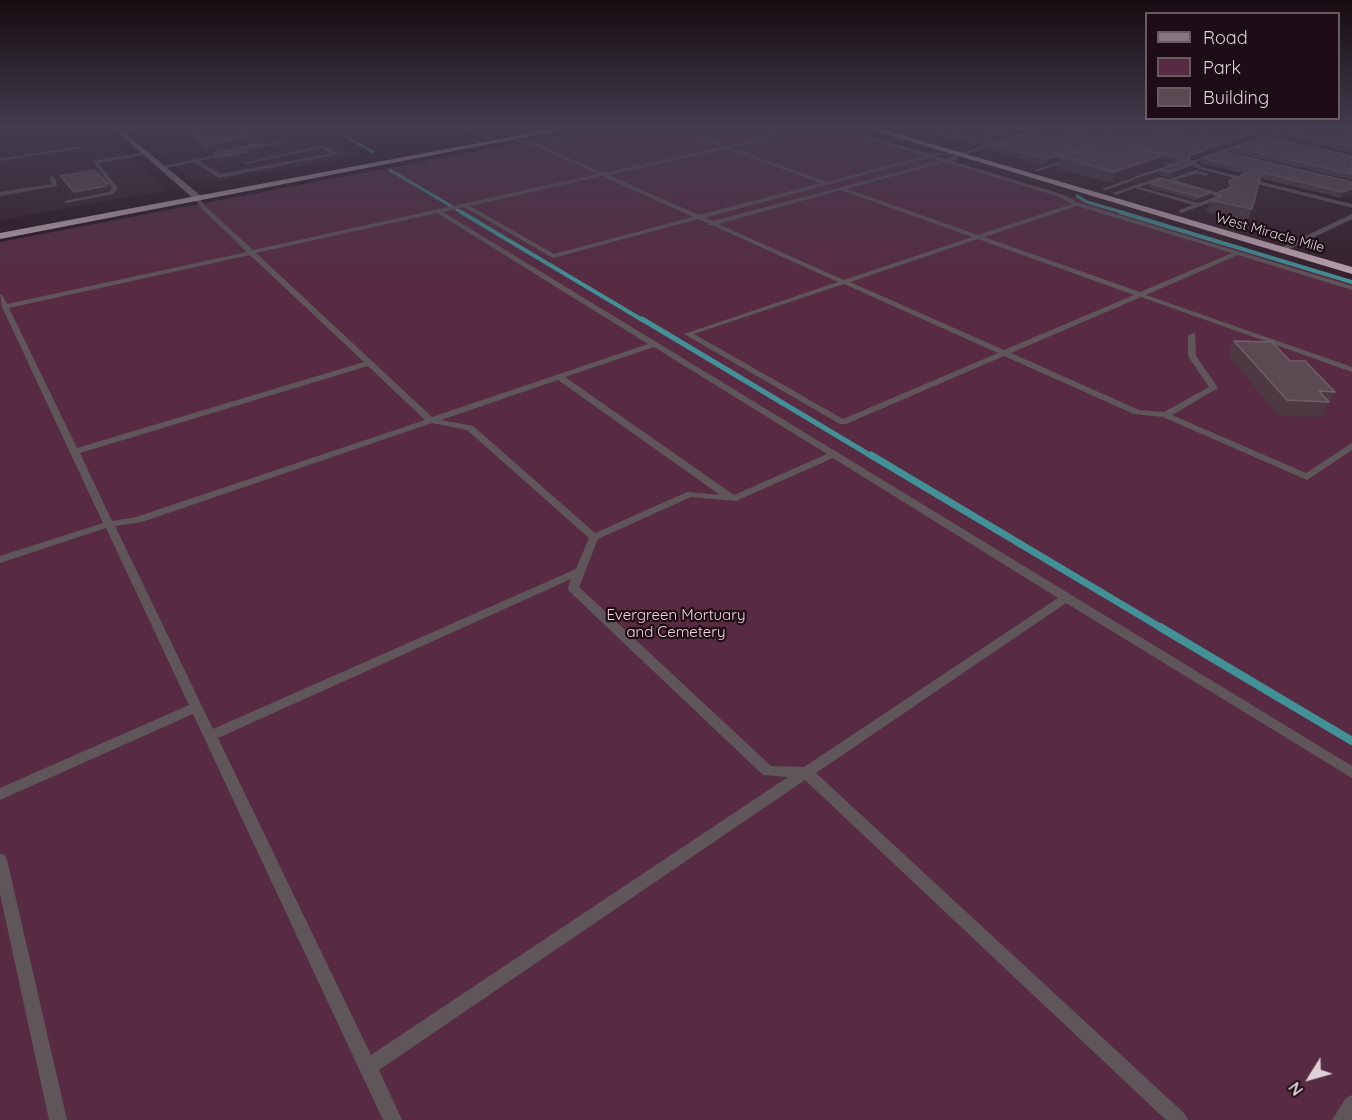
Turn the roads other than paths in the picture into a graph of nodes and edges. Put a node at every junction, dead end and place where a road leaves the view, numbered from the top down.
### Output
1 (53, 180) edge
2 (109, 180) edge
3 (177, 180) edge
4 (260, 180) edge
5 (276, 180) edge
6 (576, 180) edge
7 (612, 180) edge
8 (817, 180) edge
9 (841, 180) edge
10 (874, 180) edge
11 (1010, 180) edge
12 (1046, 180) edge
13 (1073, 180) edge
14 (1130, 180) edge
15 (1155, 180) edge
16 (1169, 180) edge
17 (1230, 180) edge
18 (1252, 180) edge
19 (827, 184) junction
20 (1231, 186) edge
21 (1136, 187) junction
22 (842, 189) junction
23 (1104, 189) junction
24 (1222, 189) edge
25 (1116, 193) junction
26 (1213, 193) junction
27 (0, 194) edge
28 (194, 195) junction
29 (67, 201) dead end
30 (1077, 204) junction
31 (464, 205) junction
32 (1199, 205) junction
33 (1352, 206) edge
34 (438, 211) junction
35 (1181, 212) junction
36 (1352, 216) edge
37 (696, 218) junction
38 (710, 224) junction
39 (0, 226) edge
40 (0, 236) edge
41 (979, 237) junction
42 (1293, 244) junction
43 (1280, 250) junction
44 (251, 253) junction
45 (1238, 253) junction
46 (1352, 261) edge
47 (1352, 271) edge
48 (839, 281) junction
49 (1352, 288) edge
50 (1143, 295) junction
51 (3, 301) edge
52 (1192, 335) dead end
53 (655, 344) junction
54 (1006, 354) junction
55 (369, 363) junction
56 (1352, 370) edge
57 (559, 377) junction
58 (1165, 415) junction
59 (430, 420) junction
60 (1352, 446) edge
61 (75, 452) junction
62 (835, 454) junction
63 (733, 499) junction
64 (109, 524) junction
65 (594, 537) junction
66 (0, 560) edge
67 (580, 571) junction
68 (1067, 597) junction
69 (196, 707) junction
70 (210, 736) junction
71 (806, 772) junction
72 (1352, 772) edge
73 (0, 794) edge
74 (0, 860) edge
75 (368, 1068) junction
76 (1352, 1104) edge
77 (58, 1120) edge
78 (393, 1120) edge
79 (1179, 1120) edge
80 (1341, 1120) edge

1 - 27 lane
2 - 29 lane
3 - 28 main road
4 - 28 highway
5 - 28 highway
6 - 31 lane
7 - 37 lane
8 - 19 lane
9 - 19 lane
10 - 22 lane
11 - 30 lane
12 - 43 highway, West Miracle Mile
13 - 23 highway, West Miracle Mile
14 - 23 lane
15 - 21 lane
16 - 26 lane
17 - 20 lane
18 - 33 lane
19 - 22 lane
19 - 37 lane
21 - 25 lane
21 - 32 lane
22 - 38 lane
22 - 41 lane
23 - 25 highway, West Miracle Mile
24 - 26 lane
25 - 35 highway, West Miracle Mile
26 - 32 lane
28 - 39 highway
28 - 40 highway
28 - 44 lane
30 - 41 lane
30 - 45 lane
31 - 34 lane
31 - 37 lane
32 - 35 lane
34 - 44 lane
34 - 53 lane
35 - 42 highway, West Miracle Mile
36 - 42 street
37 - 38 lane
38 - 48 lane
41 - 48 lane
41 - 50 lane
42 - 43 street
42 - 46 highway, West Miracle Mile
43 - 47 highway, West Miracle Mile
44 - 51 lane
44 - 55 lane
45 - 49 lane
45 - 50 lane
48 - 54 lane
48 - 54 lane
50 - 54 lane
50 - 56 lane
51 - 61 lane
52 - 58 lane
53 - 57 lane
53 - 62 lane
54 - 58 lane
55 - 59 lane
55 - 61 lane
57 - 59 lane
57 - 63 lane
58 - 60 lane
59 - 64 lane
59 - 65 lane
61 - 64 lane
62 - 63 lane
62 - 68 lane
63 - 65 lane
64 - 66 lane
64 - 69 lane
65 - 67 lane
67 - 70 lane
67 - 71 lane
68 - 71 lane
68 - 72 lane
69 - 70 lane
69 - 73 lane
70 - 75 lane
71 - 75 lane
71 - 79 lane
74 - 77 lane
75 - 78 lane
76 - 80 lane

